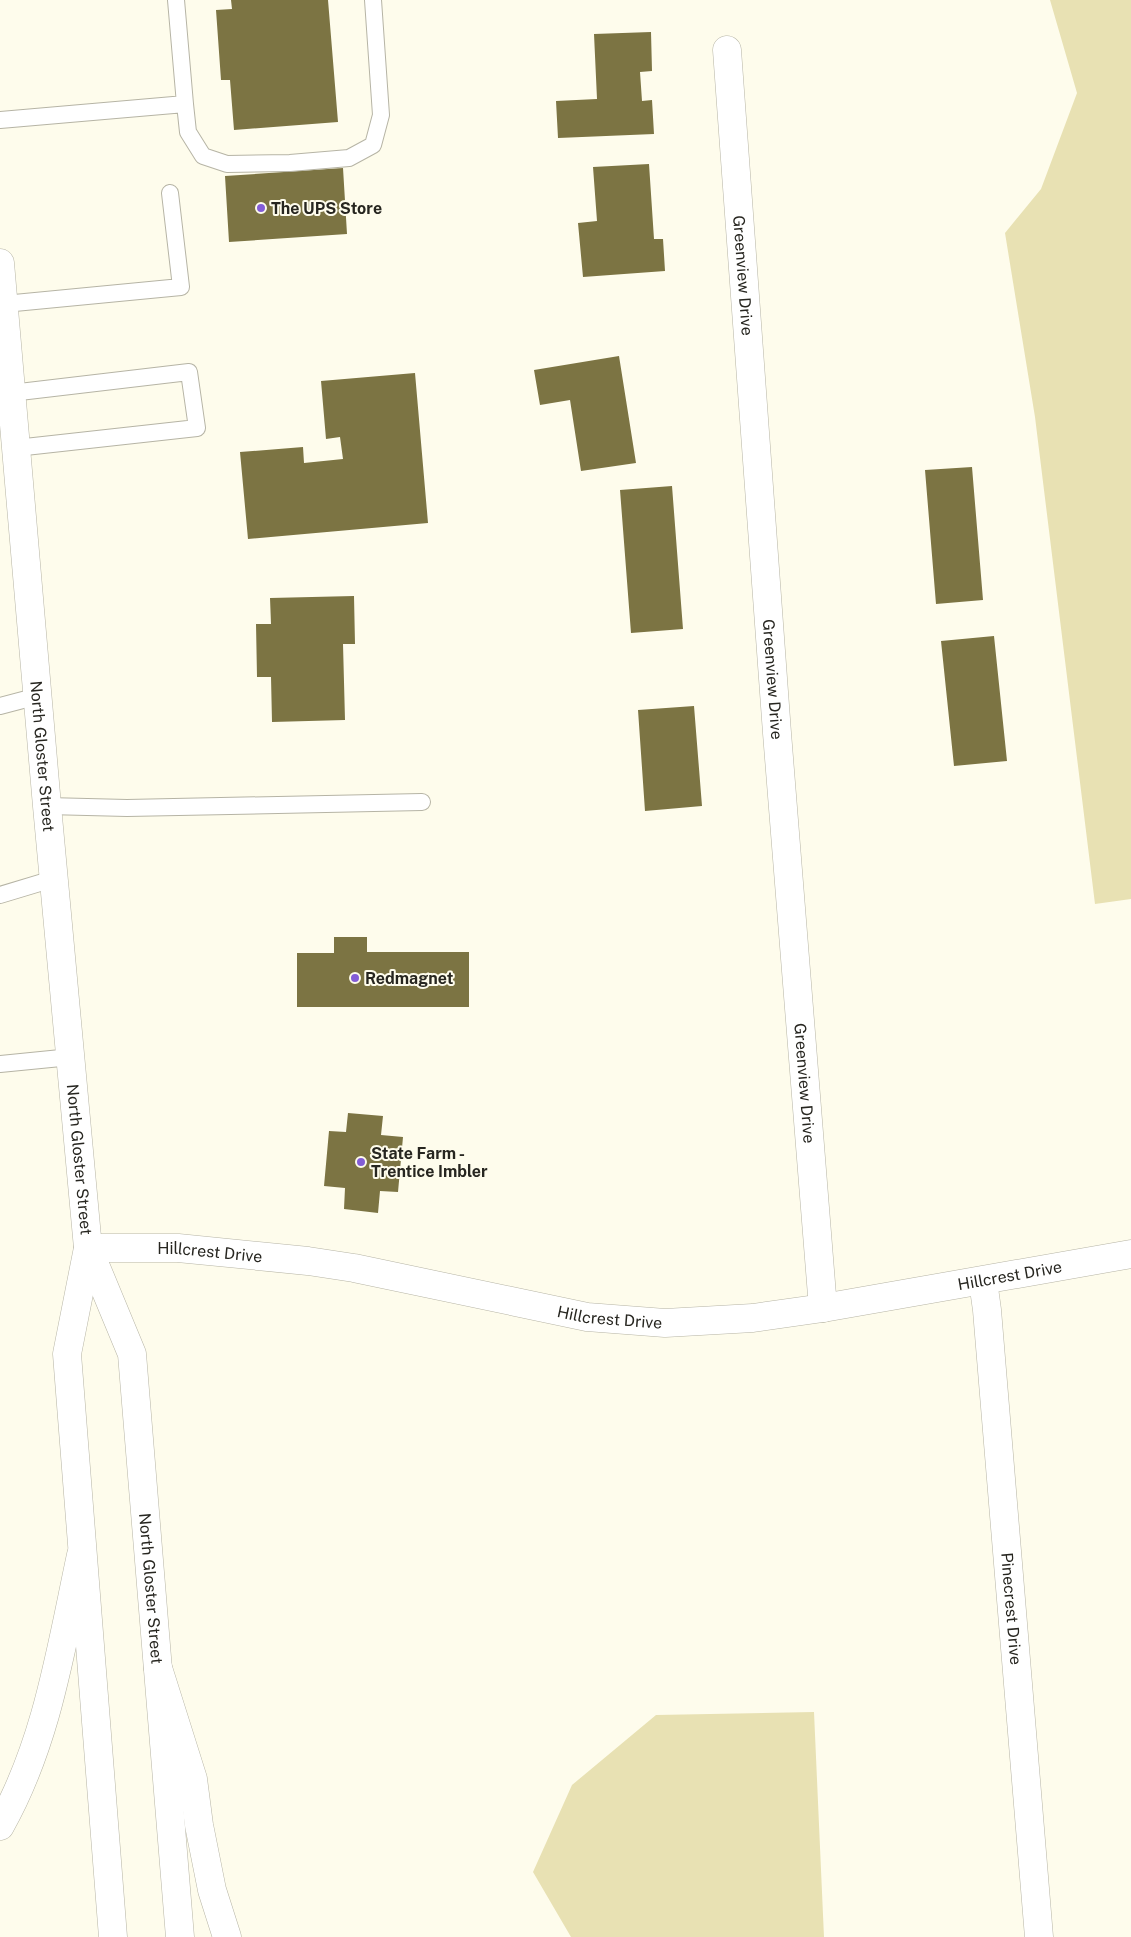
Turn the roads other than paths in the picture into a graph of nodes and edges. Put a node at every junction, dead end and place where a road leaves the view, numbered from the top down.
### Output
1 (176, 0) edge
2 (373, 0) edge
3 (727, 50) dead end
4 (185, 104) junction
5 (0, 120) edge
6 (170, 193) dead end
7 (0, 263) edge
8 (4, 304) junction
9 (11, 393) junction
10 (16, 448) junction
11 (38, 696) junction
12 (0, 706) edge
13 (422, 802) dead end
14 (47, 806) junction
15 (54, 879) junction
16 (0, 895) edge
17 (71, 1057) junction
18 (0, 1064) edge
19 (88, 1248) junction
20 (1131, 1254) edge
21 (983, 1281) junction
22 (824, 1308) junction
23 (81, 1555) junction
24 (158, 1668) junction
25 (0, 1826) edge
26 (114, 1937) edge
27 (180, 1937) edge
28 (228, 1937) edge
29 (1038, 1937) edge

1 - 4 lane
2 - 4 lane
3 - 22 main road, Greenview Drive
4 - 5 lane
6 - 8 lane
7 - 8 main road, North Gloster Street
8 - 9 main road, North Gloster Street
9 - 10 main road, North Gloster Street
9 - 10 lane
10 - 11 main road, North Gloster Street
11 - 12 lane
11 - 14 main road, North Gloster Street
13 - 14 lane
14 - 15 main road, North Gloster Street
15 - 16 lane
15 - 17 main road, North Gloster Street
17 - 18 lane
17 - 19 main road, North Gloster Street
19 - 22 main road, Hillcrest Drive
19 - 23 main road, North Gloster Street
19 - 24 main road, North Gloster Street
20 - 21 main road, Hillcrest Drive
21 - 22 main road, Hillcrest Drive
21 - 29 main road, Pinecrest Drive
23 - 25 main road
23 - 26 main road, North Gloster Street
24 - 27 main road, North Gloster Street
24 - 28 main road

